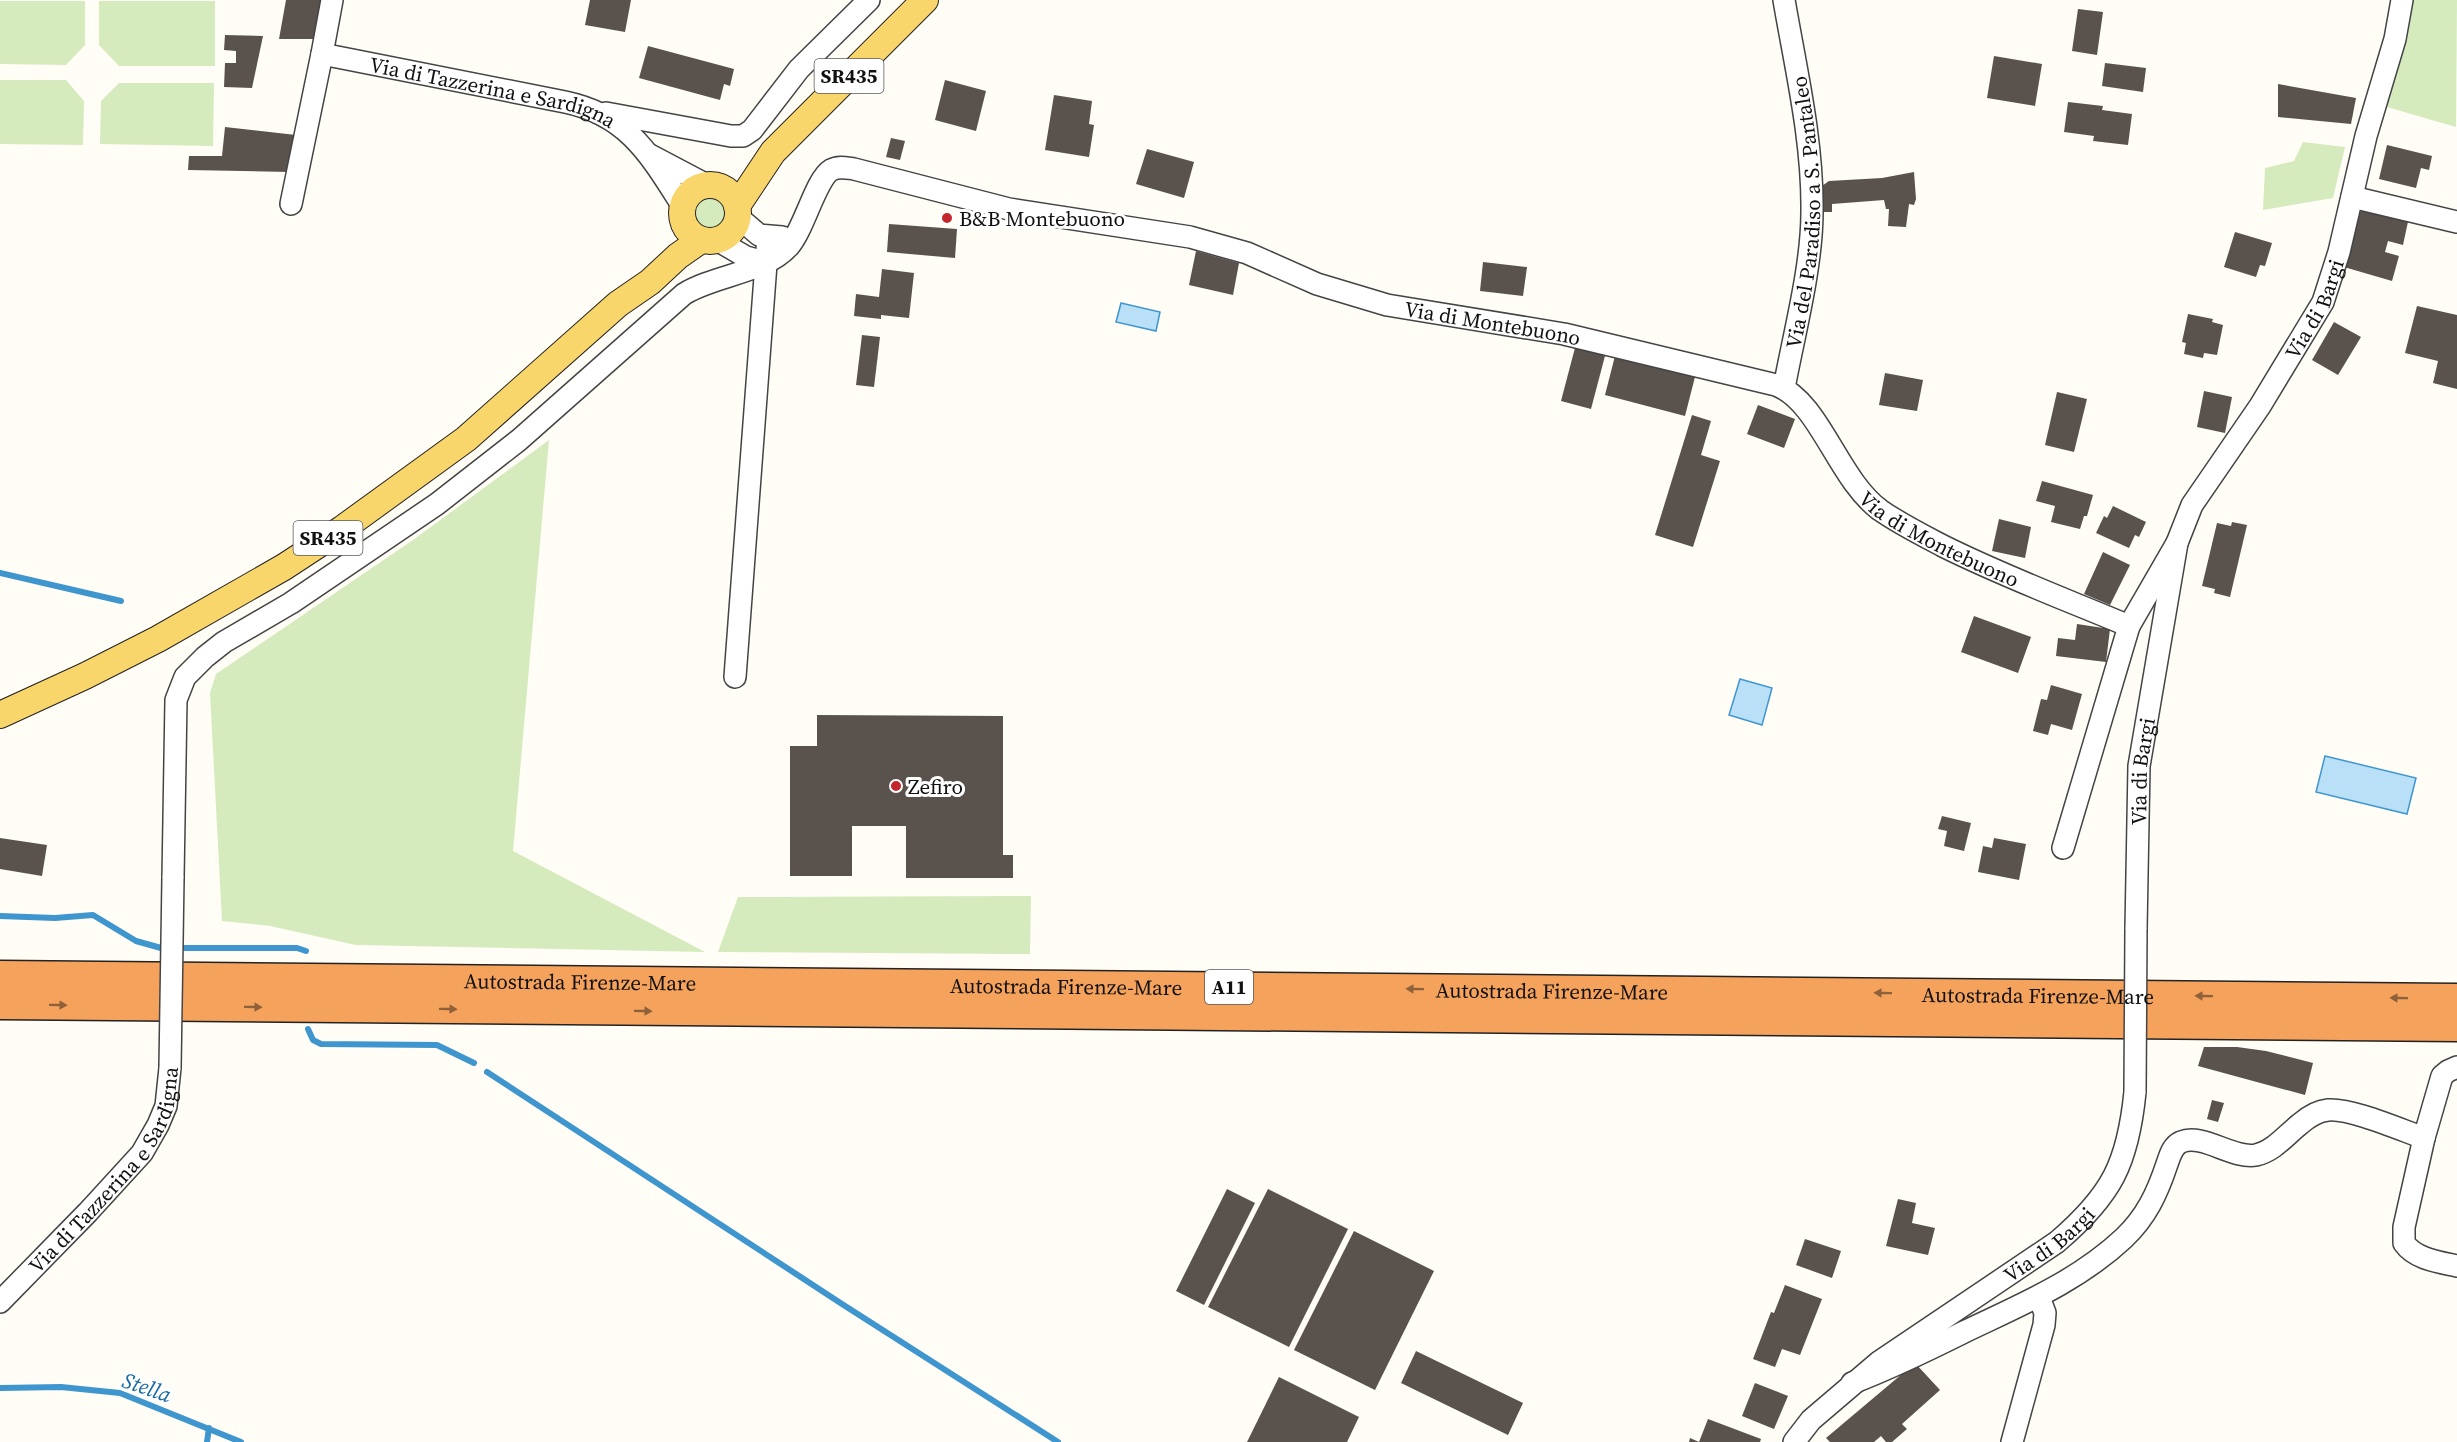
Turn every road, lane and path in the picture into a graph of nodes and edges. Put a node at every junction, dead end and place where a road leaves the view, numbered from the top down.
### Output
1 (332, 0) edge
2 (869, 0) edge
3 (925, 0) edge
4 (1784, 0) edge
5 (2402, 0) edge
6 (321, 54) junction
7 (599, 111) junction
8 (773, 152) junction
9 (650, 154) junction
10 (711, 184) junction
11 (2352, 197) junction
12 (291, 204) dead end
13 (738, 212) junction
14 (682, 213) junction
15 (2457, 222) edge
16 (797, 234) junction
17 (768, 237) junction
18 (716, 243) junction
19 (765, 262) junction
20 (722, 278) junction
21 (618, 304) junction
22 (1784, 388) junction
23 (2177, 543) junction
24 (2129, 626) junction
25 (735, 677) dead end
26 (0, 715) edge
27 (2063, 848) dead end
28 (0, 976) edge
29 (2457, 999) edge
30 (0, 1004) edge
31 (2457, 1026) edge
32 (2457, 1067) edge
33 (2424, 1138) junction
34 (2457, 1266) edge
35 (2039, 1297) junction
36 (0, 1302) edge
37 (1852, 1383) junction
38 (1794, 1442) edge
39 (2012, 1442) edge

1 - 6 street
2 - 7 street
3 - 8 main road, SR435
4 - 22 street, Via del Paradiso a S. Pantaleo
5 - 11 street, Via di Bargi
6 - 7 street, Via di Tazzerina e Sardigna
6 - 12 street
7 - 9 street, Via di Tazzerina e Sardigna
8 - 10 main road
8 - 13 main road
9 - 10 street
9 - 14 street
10 - 13 main road
10 - 14 main road, SR435
11 - 15 street
11 - 23 street, Via di Bargi
13 - 17 street
13 - 18 main road, SR435
14 - 18 main road
14 - 21 main road, SR435
16 - 17 street
16 - 19 street, Via di Montebuono
16 - 22 street, Via di Montebuono
17 - 19 street
18 - 19 street
18 - 20 street
18 - 21 main road, SR435
19 - 20 street, Via di Montebuono
19 - 25 street
20 - 36 street, Via di Tazzerina e Sardigna, bridge
21 - 26 main road, SR435
22 - 24 street, Via di Montebuono
23 - 24 street
23 - 37 street, Via di Bargi, bridge
24 - 27 street
29 -> 28 highway, Autostrada Firenze-Mare / A11
30 -> 31 highway, Autostrada Firenze-Mare / A11
32 - 33 street
33 - 34 street
33 - 35 street
35 - 37 street
35 - 39 street
37 - 38 street, Via di Bargi

